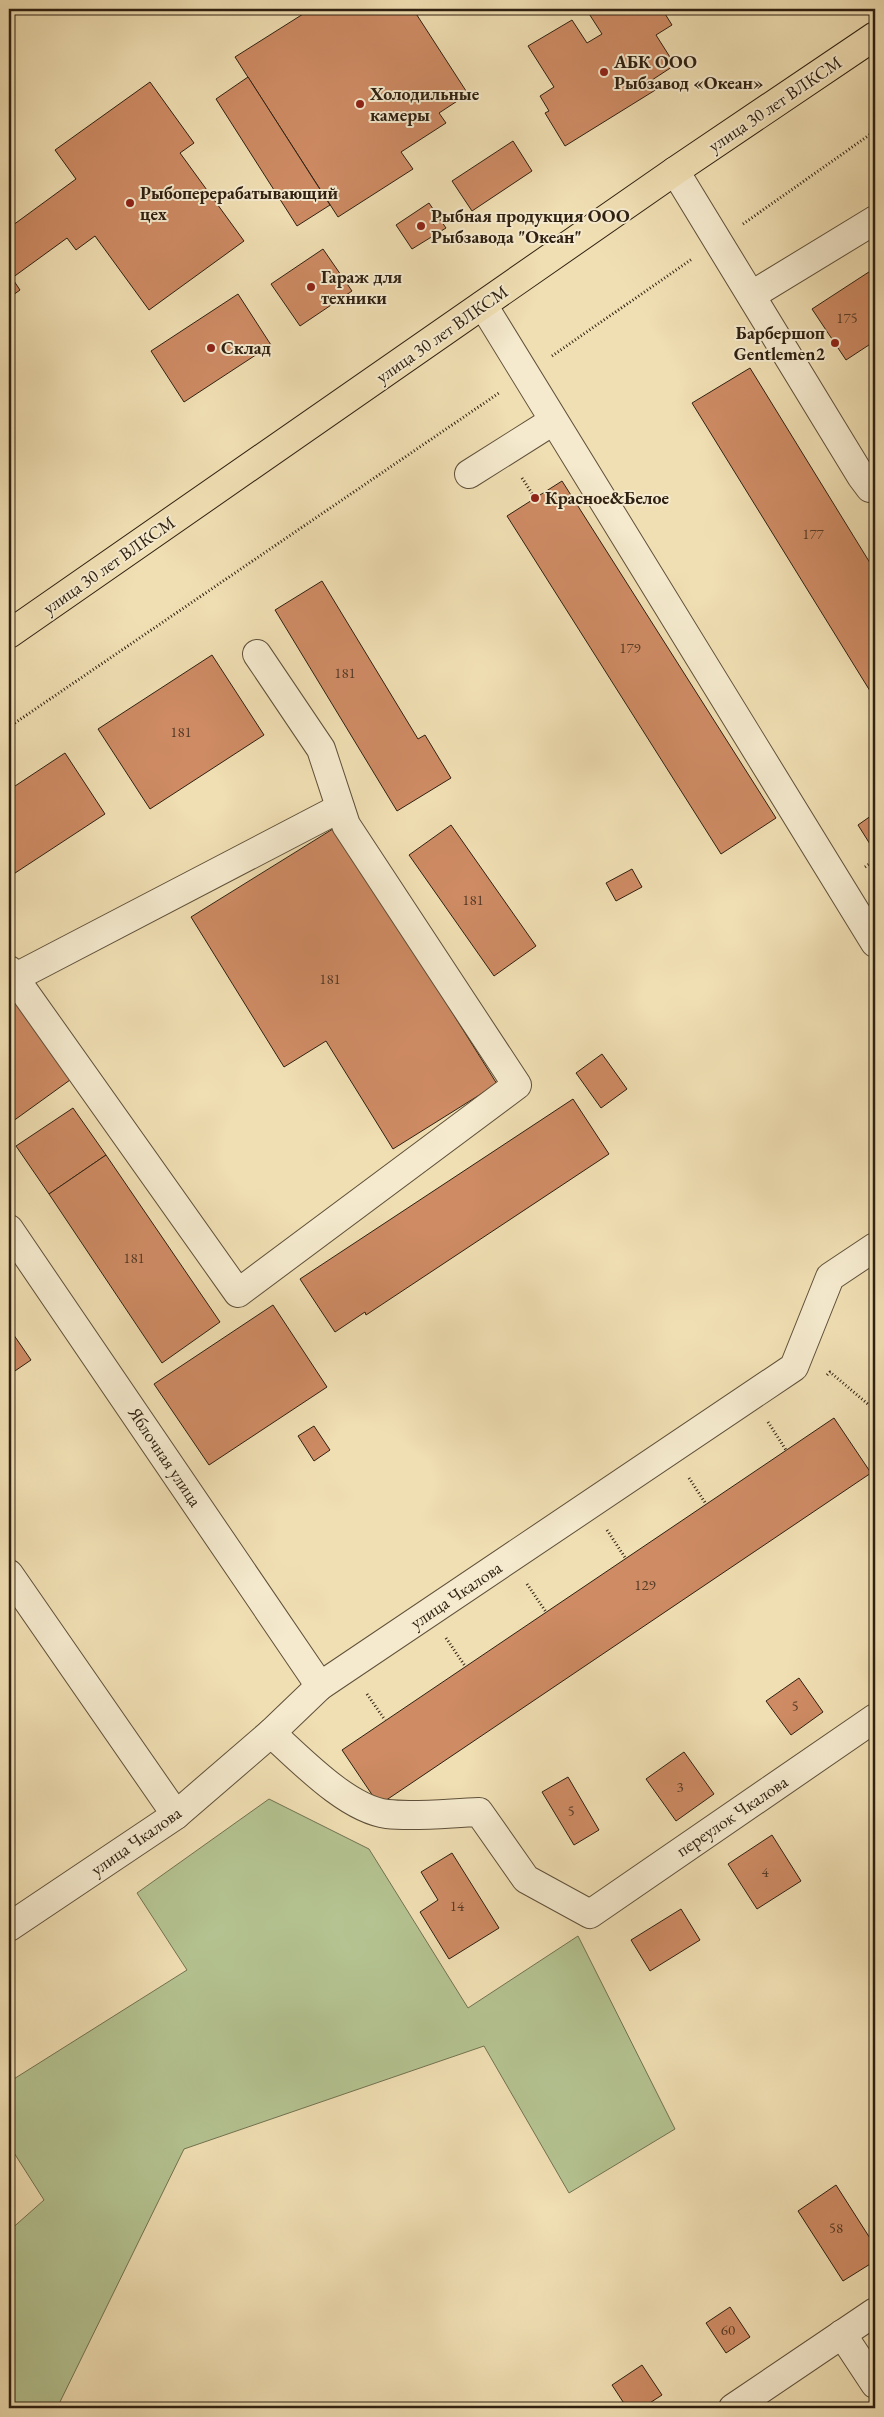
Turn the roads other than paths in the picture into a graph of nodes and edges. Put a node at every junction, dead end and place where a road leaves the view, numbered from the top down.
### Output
1 (875, 36) edge
2 (675, 172) junction
3 (875, 220) edge
4 (752, 295) junction
5 (483, 305) junction
6 (553, 421) junction
7 (469, 474) dead end
8 (873, 490) edge
9 (9, 634) edge
10 (257, 654) dead end
11 (340, 808) junction
12 (875, 943) edge
13 (12, 974) edge
14 (13, 1241) edge
15 (875, 1246) edge
16 (9, 1574) edge
17 (320, 1686) junction
18 (875, 1718) edge
19 (271, 1733) junction
20 (176, 1815) junction
21 (9, 1927) edge
22 (875, 2312) edge
23 (842, 2334) junction
24 (875, 2384) edge
25 (733, 2408) edge

1 - 2 main road, улица 30 лет ВЛКСМ
2 - 4 street
2 - 5 main road, улица 30 лет ВЛКСМ
3 - 4 street
4 - 8 street
5 - 6 street
5 - 9 main road, улица 30 лет ВЛКСМ
6 - 7 street
6 - 12 street
10 - 11 street
11 - 13 street
11 - 13 street
14 - 17 street, Яблочная улица
15 - 17 street, улица Чкалова
16 - 20 street
17 - 19 street, улица Чкалова
18 - 19 street, переулок Чкалова
19 - 20 street, улица Чкалова
20 - 21 street, улица Чкалова
22 - 23 street
23 - 24 street
23 - 25 street

